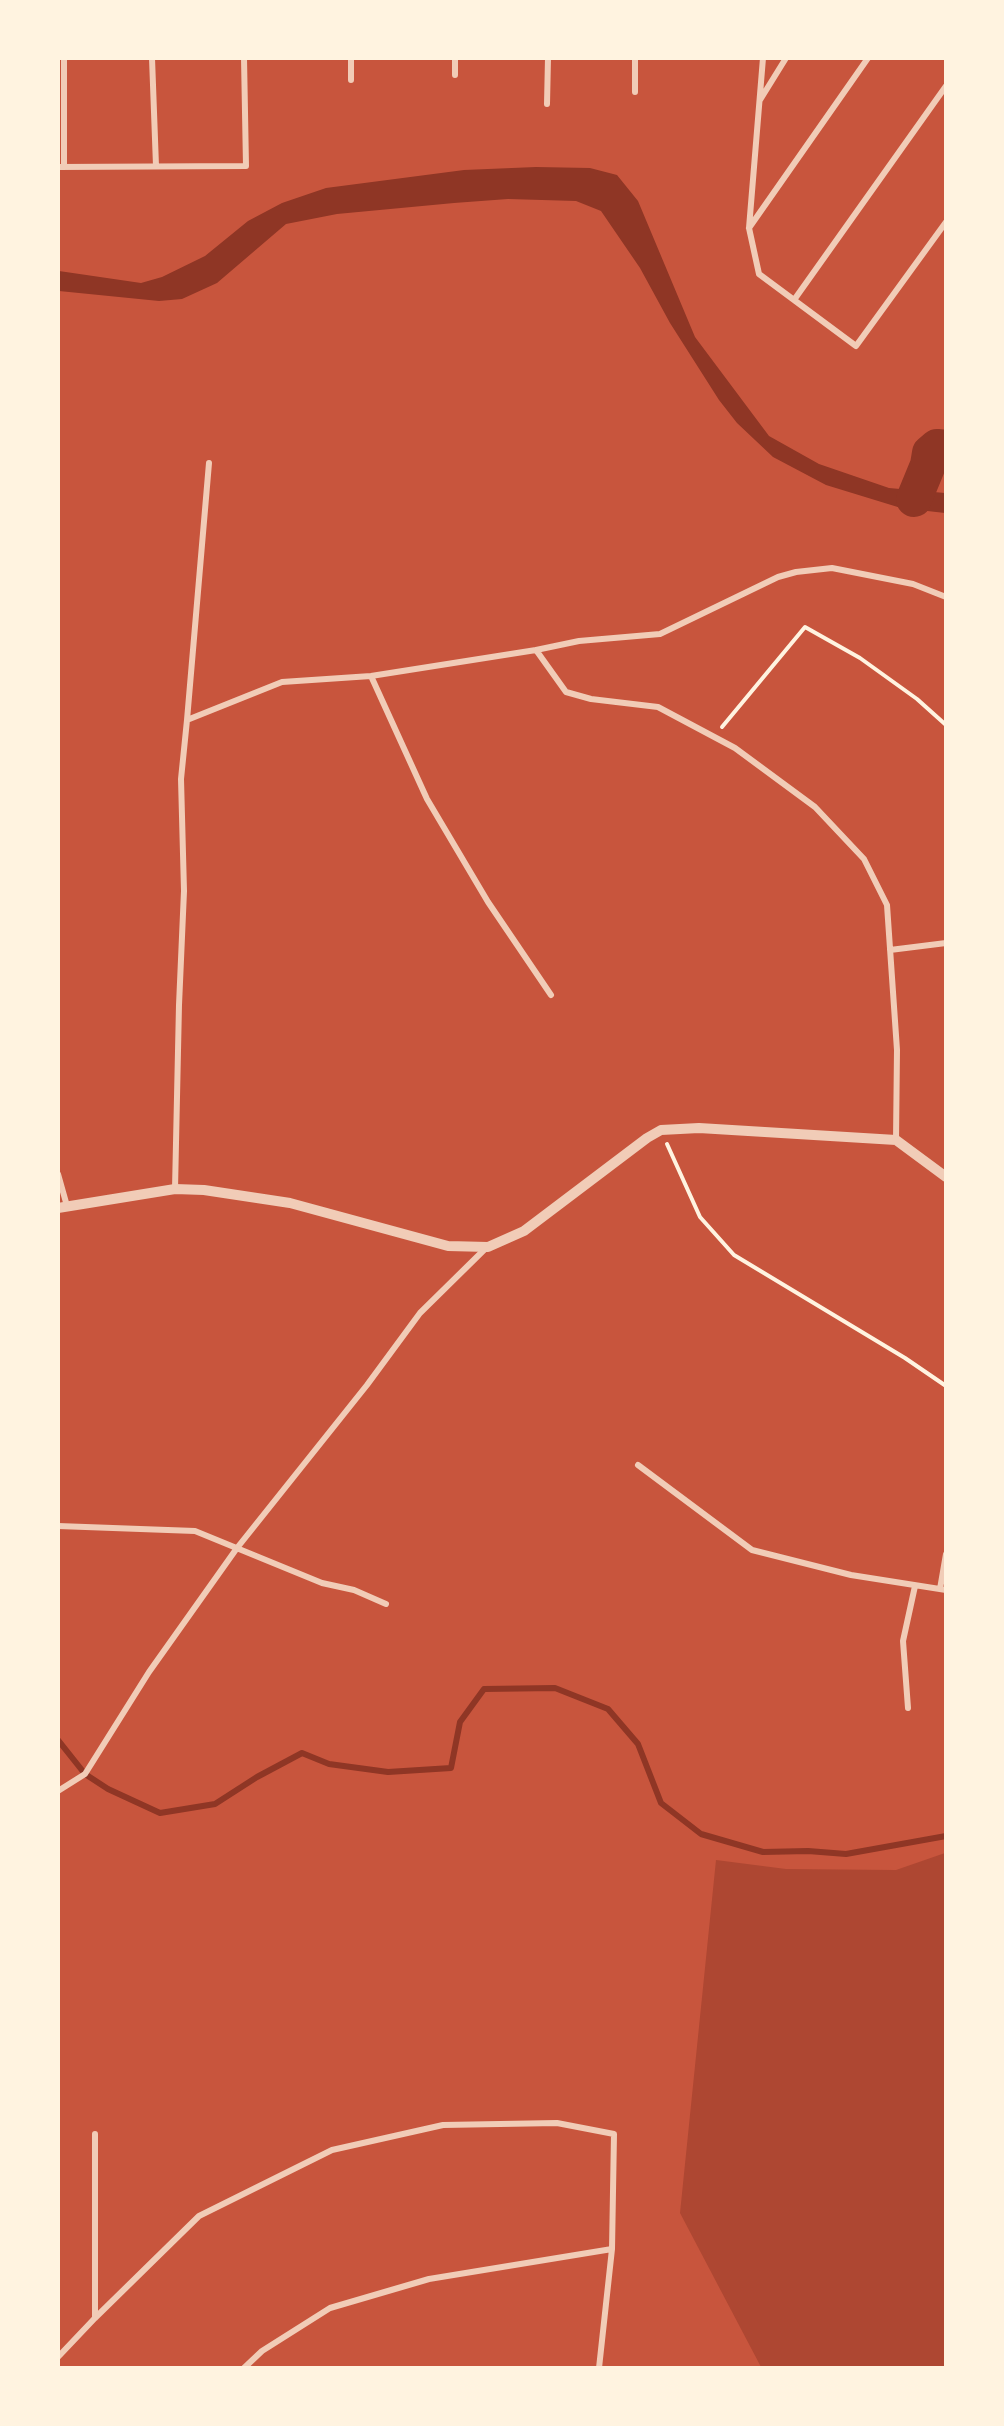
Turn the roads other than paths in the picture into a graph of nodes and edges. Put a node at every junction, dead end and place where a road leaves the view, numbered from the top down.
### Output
1 (64, 58) edge
2 (152, 58) edge
3 (244, 58) edge
4 (351, 58) edge
5 (455, 58) edge
6 (548, 58) edge
7 (635, 58) edge
8 (763, 58) edge
9 (786, 58) edge
10 (868, 58) edge
11 (455, 75) dead end
12 (351, 80) dead end
13 (945, 86) edge
14 (635, 92) dead end
15 (759, 100) junction
16 (547, 104) dead end
17 (156, 166) junction
18 (61, 167) edge
19 (945, 222) edge
20 (749, 228) junction
21 (794, 300) junction
22 (210, 463) dead end
23 (945, 597) edge
24 (536, 650) junction
25 (370, 676) junction
26 (187, 720) junction
27 (945, 943) edge
28 (890, 950) junction
29 (551, 995) dead end
30 (896, 1140) junction
31 (58, 1174) edge
32 (945, 1177) edge
33 (175, 1190) junction
34 (63, 1207) edge
35 (488, 1247) junction
36 (638, 1466) dead end
37 (58, 1526) edge
38 (237, 1548) junction
39 (945, 1554) edge
40 (915, 1586) junction
41 (943, 1589) edge
42 (386, 1604) dead end
43 (908, 1708) dead end
44 (58, 1791) edge
45 (95, 2134) dead end
46 (612, 2249) junction
47 (95, 2318) junction
48 (58, 2357) edge
49 (244, 2367) edge
50 (599, 2367) edge

1 - 18 street
2 - 17 street
3 - 17 street
4 - 12 street
5 - 11 street
6 - 16 street
7 - 14 street
8 - 15 street
9 - 15 street
10 - 20 street
13 - 21 street
15 - 20 street
17 - 18 street
19 - 21 street
20 - 21 street
22 - 26 street
23 - 24 street
24 - 25 street
24 - 28 street
25 - 26 street
25 - 29 street
26 - 33 street
27 - 28 street
28 - 30 street
30 - 32 street
30 - 35 street
31 - 34 street
33 - 34 street
33 - 35 street
35 - 38 street
36 - 40 street
37 - 38 street
38 - 42 street
38 - 44 street
39 - 41 street
40 - 41 street
40 - 43 street
45 - 47 street
46 - 47 street
46 - 49 street
46 - 50 street
47 - 48 street

